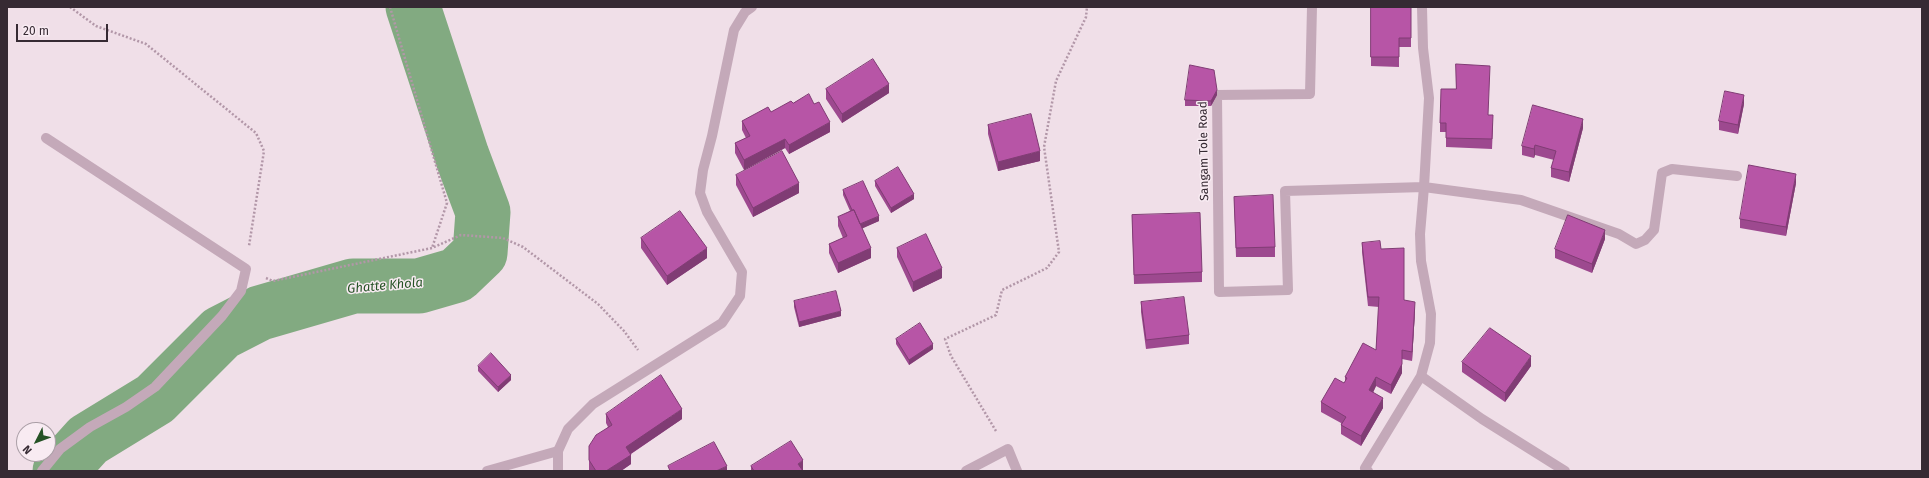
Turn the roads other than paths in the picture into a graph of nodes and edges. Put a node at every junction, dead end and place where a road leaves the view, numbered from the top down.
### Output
1 (752, 7) edge
2 (1312, 7) edge
3 (1422, 7) edge
4 (46, 138) dead end
5 (1737, 176) dead end
6 (1424, 187) junction
7 (1421, 376) junction
8 (558, 451) junction
9 (42, 471) edge
10 (487, 471) edge
11 (558, 471) edge
12 (966, 471) edge
13 (1017, 471) edge
14 (1368, 471) edge
15 (1565, 471) edge

1 - 8 street
2 - 6 street, Sangam Tole Road
3 - 6 street
4 - 9 street
5 - 6 street
6 - 7 street
7 - 14 street
7 - 15 street
8 - 10 street
8 - 11 street
12 - 13 street

